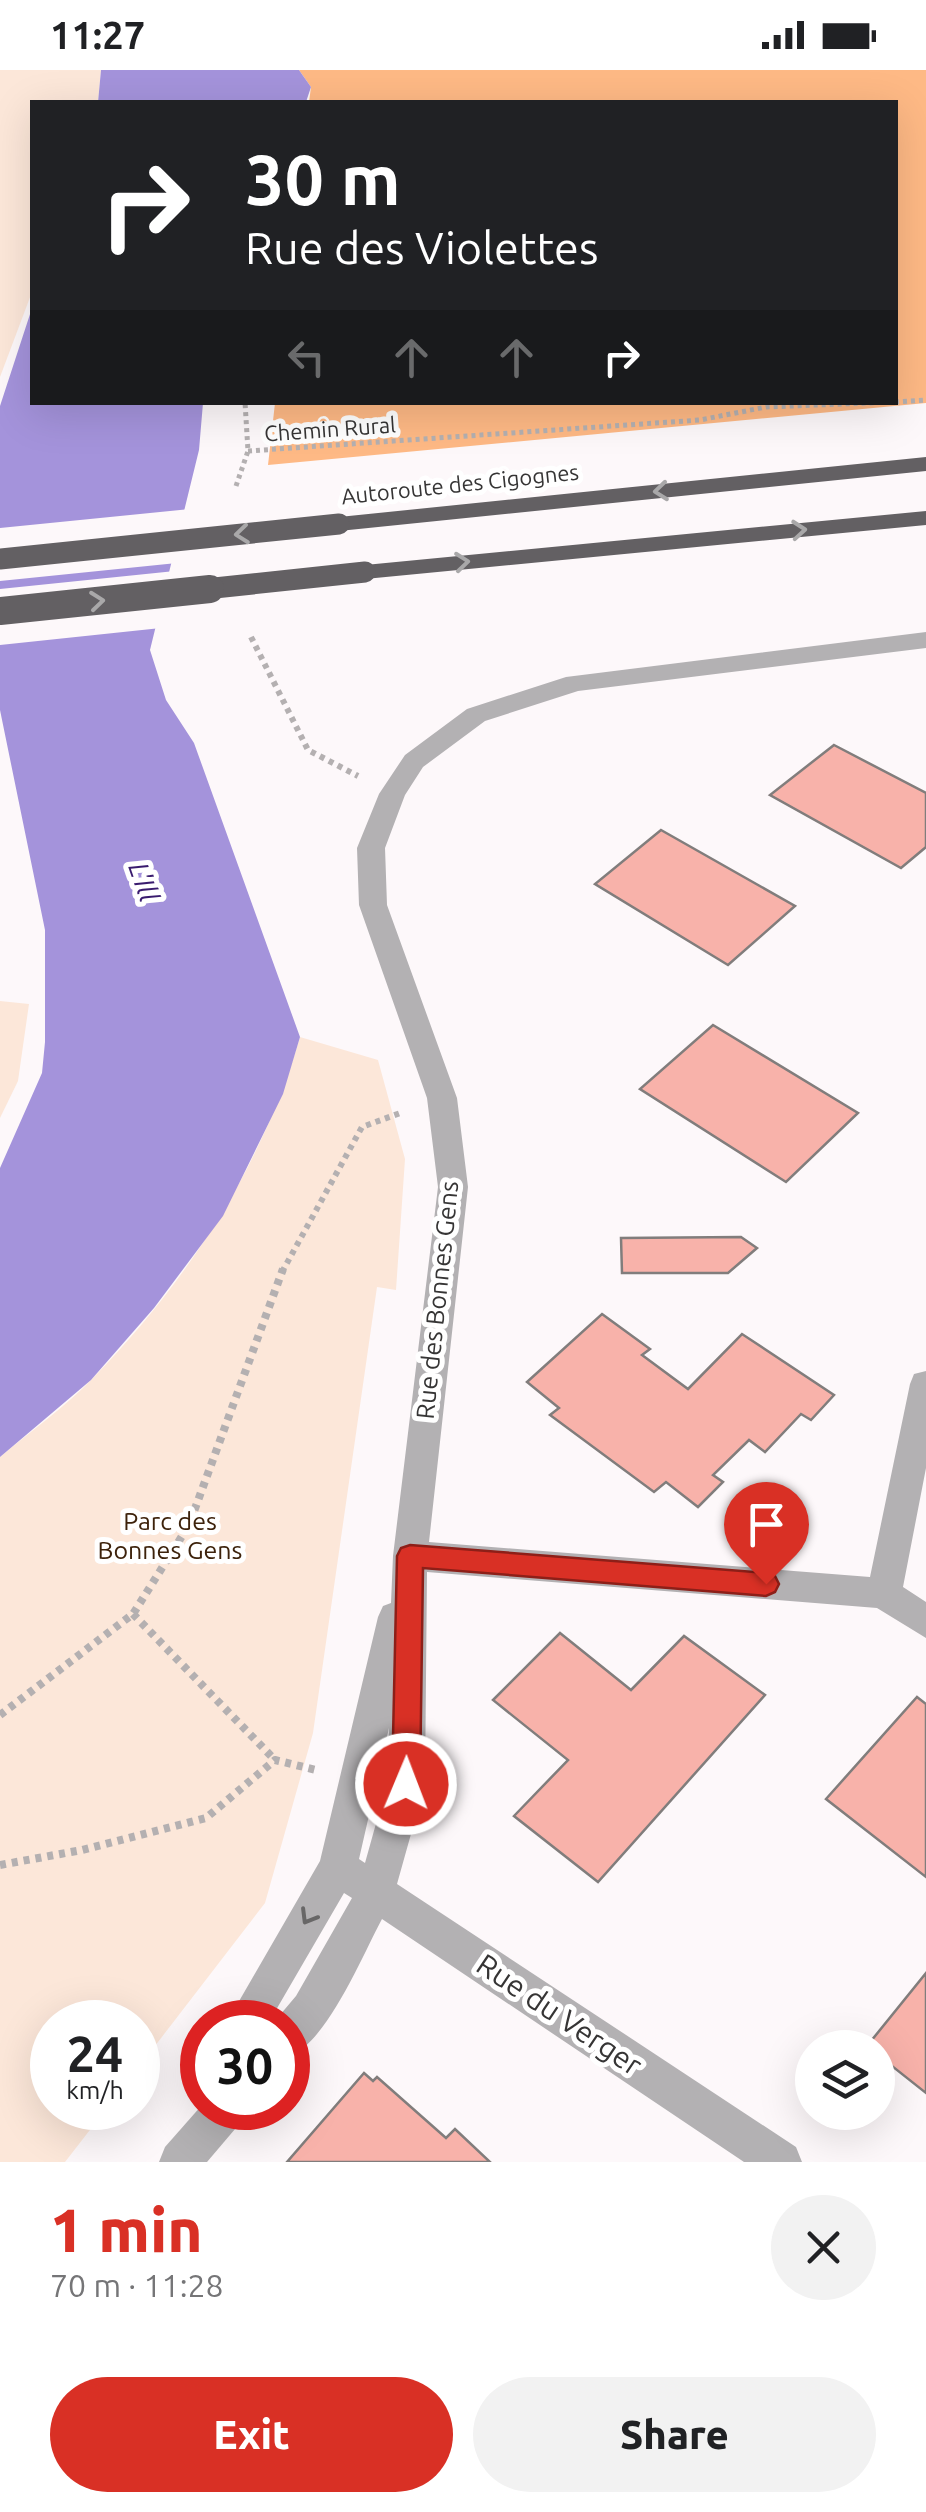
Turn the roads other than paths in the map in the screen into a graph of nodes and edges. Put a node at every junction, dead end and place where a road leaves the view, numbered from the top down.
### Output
1 (926, 464) edge
2 (926, 518) edge
3 (0, 559) edge
4 (0, 611) edge
5 (926, 640) edge
6 (926, 1384) edge
7 (410, 1556) junction
8 (884, 1594) junction
9 (926, 1622) edge
10 (338, 1867) junction
11 (376, 1892) junction
12 (260, 2000) edge
13 (310, 2010) edge
14 (189, 2130) edge
15 (208, 2130) edge
16 (172, 2162) edge
17 (180, 2162) edge
18 (781, 2162) edge

1 -> 3 highway, Autoroute des Cigognes, bridge
4 -> 2 highway, bridge
5 - 7 street, Rue des Bonnes Gens
6 - 8 street
7 - 8 street
7 - 10 street, Rue des Bonnes Gens
7 - 11 street, Rue des Bonnes Gens
8 - 9 street
10 - 11 street, Rue du Verger
10 -> 12 street, Rue des Bonnes Gens
11 - 13 street, Rue des Bonnes Gens
11 - 18 street, Rue du Verger
14 - 16 street
15 - 17 street

